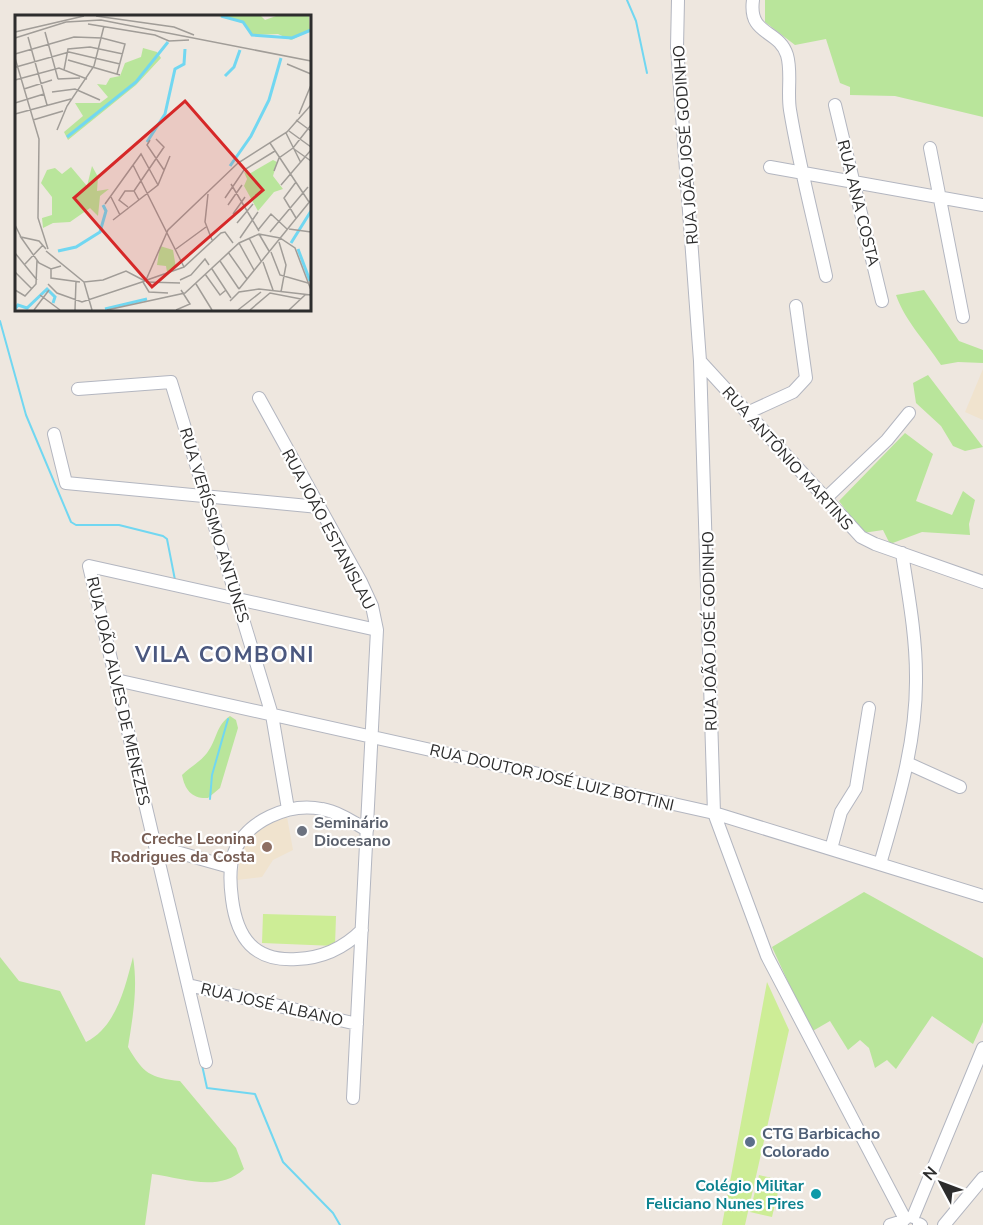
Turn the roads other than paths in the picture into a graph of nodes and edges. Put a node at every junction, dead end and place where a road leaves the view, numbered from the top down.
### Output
1 (678, 0) edge
2 (753, 0) edge
3 (835, 105) dead end
4 (930, 148) dead end
5 (770, 166) dead end
6 (804, 173) junction
7 (854, 182) junction
8 (940, 197) junction
9 (983, 205) edge
10 (826, 276) dead end
11 (882, 301) dead end
12 (796, 306) dead end
13 (963, 317) dead end
14 (700, 362) junction
15 (78, 389) dead end
16 (259, 398) dead end
17 (747, 413) junction
18 (909, 413) dead end
19 (54, 434) dead end
20 (206, 496) junction
21 (825, 499) junction
22 (319, 507) junction
23 (902, 553) junction
24 (983, 582) edge
25 (237, 599) junction
26 (377, 630) junction
27 (116, 680) junction
28 (869, 708) dead end
29 (273, 715) junction
30 (372, 737) junction
31 (907, 763) junction
32 (960, 787) dead end
33 (288, 809) junction
34 (714, 813) junction
35 (367, 830) junction
36 (155, 846) junction
37 (831, 849) junction
38 (880, 864) junction
39 (230, 867) junction
40 (983, 896) edge
41 (362, 930) junction
42 (188, 984) junction
43 (357, 1024) junction
44 (983, 1047) edge
45 (206, 1062) dead end
46 (353, 1098) dead end
47 (983, 1179) edge
48 (912, 1222) edge
49 (890, 1225) edge
50 (944, 1225) edge

1 - 14 street, RUA JOÃO JOSÉ GODINHO
2 - 6 street
3 - 7 street, RUA ANA COSTA
4 - 8 street
5 - 6 street
6 - 7 street
6 - 10 street
7 - 8 street
7 - 11 street, RUA ANA COSTA
8 - 9 street
8 - 13 street
12 - 17 street
14 - 17 street, RUA ANTÔNIO MARTINS
14 - 34 street, RUA JOÃO JOSÉ GODINHO
15 - 20 street, RUA VERÍSSIMO ANTUNES
16 - 22 street, RUA JOÃO ESTANISLAU
17 - 21 street, RUA ANTÔNIO MARTINS
18 - 21 street
19 - 20 street
20 - 22 street
20 - 25 street, RUA VERÍSSIMO ANTUNES
21 - 23 street, RUA ANTÔNIO MARTINS
22 - 26 street, RUA JOÃO ESTANISLAU
23 - 24 street, RUA ANTÔNIO MARTINS
23 - 31 street
25 - 26 street
25 - 27 street, RUA JOÃO ALVES DE MENEZES
25 - 29 street, RUA VERÍSSIMO ANTUNES
26 - 30 street, RUA JOÃO ESTANISLAU
27 - 29 street, RUA DOUTOR JOSÉ LUIZ BOTTINI
27 - 36 street, RUA JOÃO ALVES DE MENEZES
28 - 37 street
29 - 30 street, RUA DOUTOR JOSÉ LUIZ BOTTINI
29 - 33 street, RUA VERÍSSIMO ANTUNES
30 - 34 street, RUA DOUTOR JOSÉ LUIZ BOTTINI
30 - 35 street, RUA JOÃO ESTANISLAU
31 - 32 street
31 - 38 street
33 - 35 street
33 - 39 street
34 - 37 street, RUA DOUTOR JOSÉ LUIZ BOTTINI
34 - 48 street, RUA JOÃO JOSÉ GODINHO
35 - 41 street, RUA JOÃO ESTANISLAU
36 - 39 street
36 - 42 street, RUA JOÃO ALVES DE MENEZES
37 - 38 street, RUA DOUTOR JOSÉ LUIZ BOTTINI
38 - 40 street, RUA DOUTOR JOSÉ LUIZ BOTTINI
39 - 41 street
41 - 43 street, RUA JOÃO ESTANISLAU
42 - 43 street, RUA JOSÉ ALBANO
42 - 45 street, RUA JOÃO ALVES DE MENEZES
43 - 46 street, RUA JOÃO ESTANISLAU
44 - 48 street
47 - 50 street
48 - 49 street

